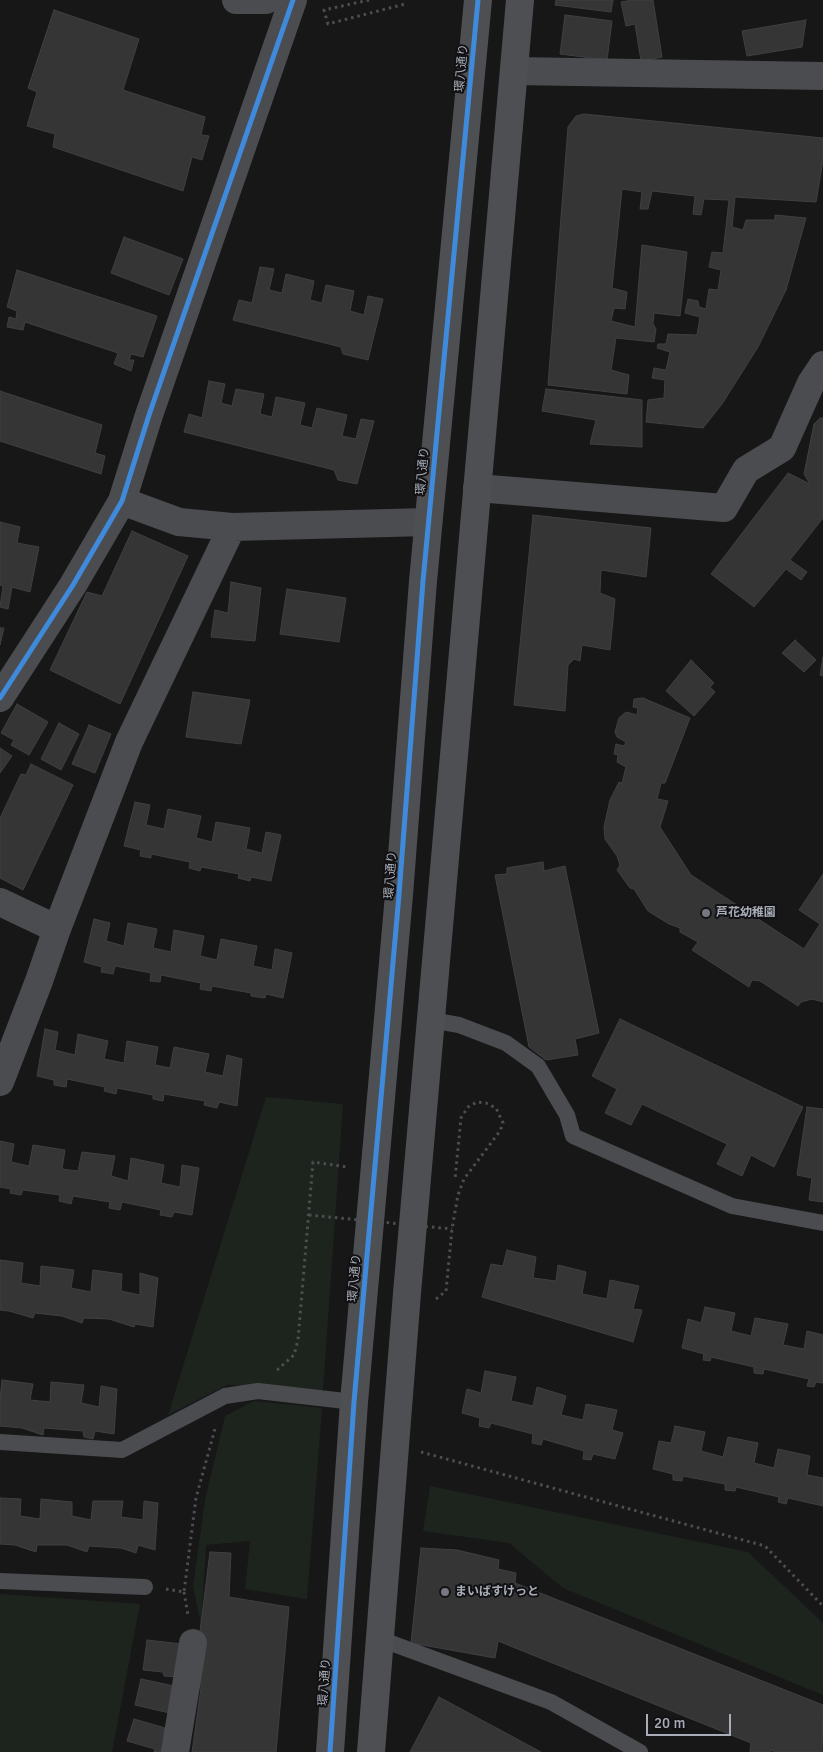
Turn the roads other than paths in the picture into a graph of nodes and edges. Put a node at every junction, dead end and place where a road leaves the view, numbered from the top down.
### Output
1 (236, 0) edge
2 (266, 0) edge
3 (293, 0) edge
4 (478, 0) edge
5 (520, 0) edge
6 (514, 71) junction
7 (823, 76) edge
8 (823, 365) edge
9 (478, 488) junction
10 (122, 500) junction
11 (428, 522) junction
12 (232, 527) junction
13 (0, 696) edge
14 (0, 902) edge
15 (57, 929) junction
16 (431, 1020) junction
17 (0, 1082) edge
18 (823, 1223) edge
19 (354, 1402) junction
20 (0, 1442) edge
21 (0, 1581) edge
22 (145, 1587) road end
23 (380, 1639) junction
24 (193, 1643) dead end
25 (174, 1752) edge
26 (330, 1752) edge
27 (371, 1752) edge
28 (640, 1752) edge

1 - 2 street
3 - 10 street
4 - 11 main road, 環八通り
5 - 6 main road
6 - 7 street
6 - 9 main road
8 - 9 street
9 - 16 main road
10 - 12 street
10 - 13 street
11 - 12 street
11 - 19 main road, 環八通り
12 - 15 street
14 - 15 street
15 - 17 street
16 - 18 lane
16 - 23 main road
19 - 20 lane
19 - 26 main road, 環八通り
21 - 22 lane
23 - 27 main road
23 - 28 lane
24 - 25 street

